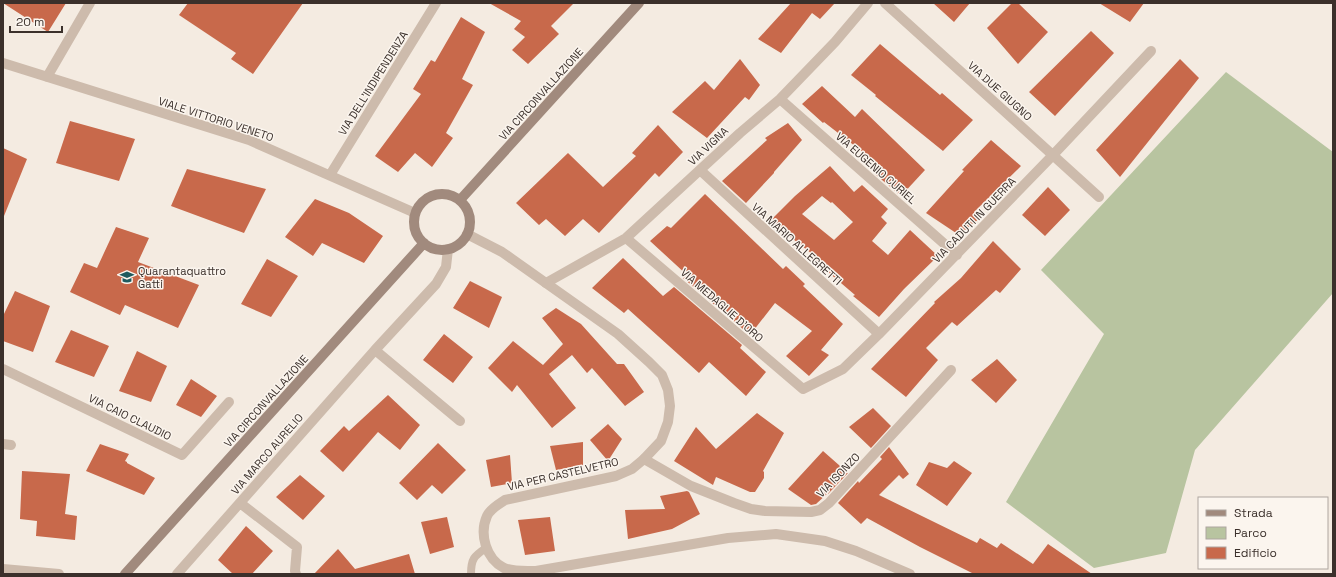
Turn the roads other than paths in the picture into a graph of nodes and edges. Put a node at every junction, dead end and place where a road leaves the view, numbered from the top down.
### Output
1 (90, 3) edge
2 (436, 3) edge
3 (639, 3) edge
4 (868, 3) edge
5 (885, 3) edge
6 (1151, 51) dead end
7 (3, 63) edge
8 (47, 77) junction
9 (780, 99) junction
10 (1053, 156) junction
11 (700, 170) junction
12 (330, 175) junction
13 (1099, 197) dead end
14 (460, 200) junction
15 (415, 213) junction
16 (467, 234) junction
17 (626, 238) junction
18 (424, 243) junction
19 (448, 249) junction
20 (957, 255) junction
21 (546, 283) junction
22 (879, 334) junction
23 (375, 350) junction
24 (3, 369) edge
25 (951, 370) dead end
26 (803, 389) joint
27 (230, 402) dead end
28 (460, 421) dead end
29 (644, 459) junction
30 (240, 503) junction
31 (486, 548) junction
32 (3, 569) edge
33 (59, 574) edge
34 (125, 574) edge
35 (178, 574) edge
36 (296, 574) edge
37 (471, 574) edge
38 (910, 574) edge

1 - 8 street
2 - 12 street, VIA DELL'INDIPENDENZA
3 - 14 main road, VIA CIRCONVALLAZIONE
4 - 9 street, VIA VIGNA
5 - 10 street, VIA DUE GIUGNO
6 - 10 street, VIA CADUTI IN GUERRA
7 - 8 street, VIALE VITTORIO VENETO
8 - 12 street, VIALE VITTORIO VENETO
9 - 11 street, VIA VIGNA
9 - 20 street, VIA EUGENIO CURIEL
10 - 13 street, VIA DUE GIUGNO
10 - 20 street, VIA CADUTI IN GUERRA
11 - 17 street, VIA VIGNA
11 - 22 street, VIA MARIO ALLEGRETTI
12 - 15 street, VIALE VITTORIO VENETO
14 - 15 main road
14 - 16 main road
15 - 18 main road
16 - 19 main road
16 - 21 street, VIA PER CASTELVETRO
17 - 21 street, VIA VIGNA
17 - 26 street, VIA MEDAGLIE D'ORO
18 - 19 main road
18 - 34 main road, VIA CIRCONVALLAZIONE
19 - 23 street, VIA MARCO AURELIO
20 - 22 street, VIA CADUTI IN GUERRA
21 - 29 street, VIA PER CASTELVETRO
22 - 26 street, VIA CADUTI IN GUERRA
23 - 28 street
23 - 30 street, VIA MARCO AURELIO
24 - 27 street, VIA CAIO CLAUDIO
25 - 29 street, VIA ISONZO
29 - 31 street, VIA PER CASTELVETRO
30 - 35 street, VIA MARCO AURELIO
30 - 36 street
31 - 37 lane
31 - 38 street
32 - 33 street

